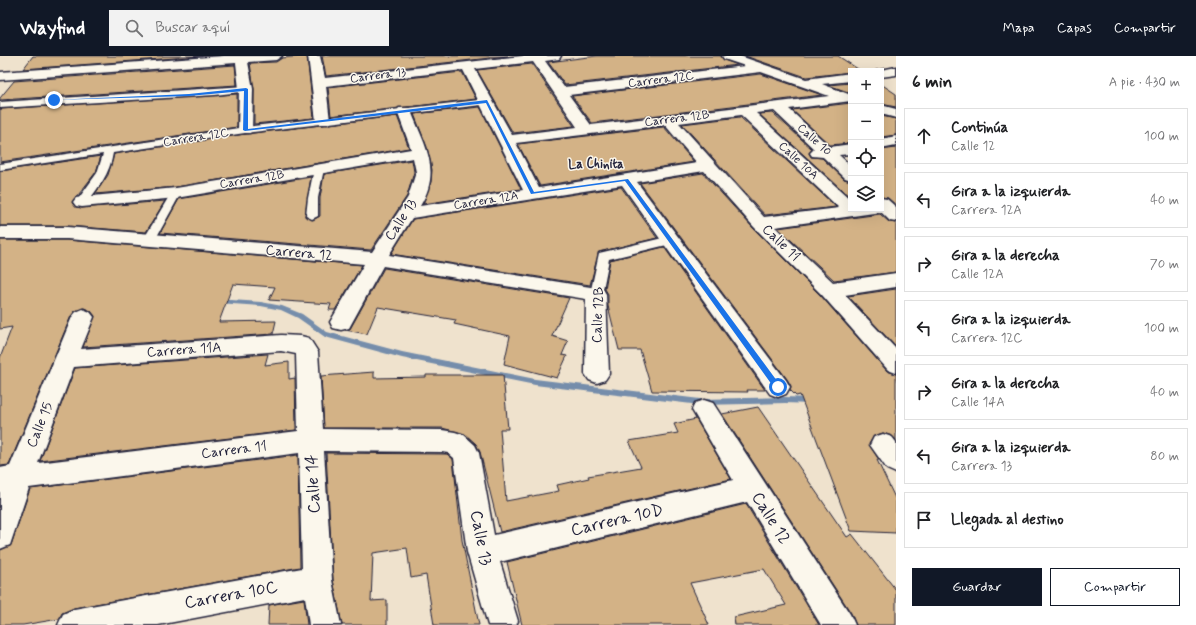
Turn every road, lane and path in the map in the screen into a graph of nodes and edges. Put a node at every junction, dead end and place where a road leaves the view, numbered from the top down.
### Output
1 (276, 56) edge
2 (314, 56) edge
3 (555, 56) edge
4 (728, 56) edge
5 (536, 57) edge
6 (240, 58) edge
7 (467, 66) junction
8 (761, 68) junction
9 (896, 71) edge
10 (884, 73) edge
11 (0, 76) edge
12 (848, 77) edge
13 (320, 83) junction
14 (804, 83) junction
15 (246, 89) junction
16 (560, 92) junction
17 (848, 98) edge
18 (848, 98) edge
19 (487, 102) junction
20 (0, 105) edge
21 (776, 106) junction
22 (744, 110) junction
23 (884, 110) edge
24 (404, 111) junction
25 (896, 114) edge
26 (669, 120) junction
27 (323, 121) junction
28 (245, 130) junction
29 (587, 130) junction
30 (507, 140) junction
31 (896, 141) edge
32 (884, 143) edge
33 (848, 148) edge
34 (108, 152) junction
35 (420, 152) junction
36 (827, 152) junction
37 (792, 156) junction
38 (708, 166) junction
39 (0, 167) edge
40 (319, 169) junction
41 (848, 172) edge
42 (626, 180) junction
43 (176, 192) junction
44 (533, 193) junction
45 (82, 202) joint
46 (848, 206) edge
47 (848, 212) edge
48 (406, 214) junction
49 (312, 216) dead end
50 (760, 223) junction
51 (0, 233) edge
52 (149, 240) junction
53 (671, 240) junction
54 (377, 259) junction
55 (896, 280) edge
56 (829, 290) junction
57 (596, 294) junction
58 (83, 317) dead end
59 (341, 322) dead end
60 (301, 344) joint
61 (66, 359) junction
62 (896, 364) edge
63 (597, 374) dead end
64 (778, 387) dead end
65 (704, 410) dead end
66 (310, 440) junction
67 (466, 452) joint
68 (9, 479) edge
69 (752, 488) junction
70 (0, 535) edge
71 (482, 552) junction
72 (317, 580) junction
73 (169, 615) edge
74 (502, 621) dead end
75 (74, 625) edge
76 (325, 625) edge
77 (839, 625) edge

1 - 6 street
2 - 13 street
3 - 5 street, Carrera 13
4 - 8 street
5 - 7 street, Carrera 13
5 - 16 street
6 - 11 street
6 - 15 street
7 - 13 street, Carrera 13
7 - 19 street
8 - 14 street
8 - 16 street, Carrera 12C
9 - 10 street
12 - 14 street
13 - 27 street
14 - 17 street
15 - 20 lane
15 - 28 street
16 - 29 street
18 - 21 street, Carrera 12B
19 - 24 lane, Carrera 12C
19 - 30 street
21 - 22 street, Carrera 12B
21 - 36 street, Calle 10
22 - 26 street, Carrera 12B
22 - 37 street, Calle 10A
23 - 25 street
24 - 27 lane, Carrera 12C
24 - 35 street, Calle 13
26 - 29 street, Carrera 12B
26 - 38 street, Calle 11
27 - 28 lane, Carrera 12C
28 - 34 lane, Carrera 12C
29 - 30 street, Carrera 12B
30 - 44 street
31 - 32 street
33 - 36 street
34 - 39 lane, Carrera 12C
34 - 45 lane
35 - 40 street, Carrera 12B
35 - 48 street, Calle 13
36 - 37 street
36 - 41 street, Calle 10
37 - 46 street, Calle 10A
38 - 42 street, Carrera 12A
38 - 50 street, Calle 11
40 - 43 street, Carrera 12B
40 - 49 lane
42 - 44 street, Carrera 12A
42 - 53 street
43 - 45 street, Carrera 12B
43 - 52 lane
44 - 48 street, Carrera 12A
47 - 50 street
48 - 54 street, Calle 13
50 - 56 street, Calle 11
51 - 52 street, Carrera 12
52 - 54 street, Carrera 12
53 - 57 lane, Calle 12B
53 - 64 street
54 - 57 street, Carrera 12
54 - 59 street, Calle 13
55 - 56 street
56 - 62 street, Calle 11
57 - 63 street, Calle 12B
58 - 61 street, Calle 15
60 - 61 street, Carrera 11A
60 - 66 street, Calle 14
61 - 68 street, Calle 15
65 - 69 street, Calle 12
66 - 67 street, Carrera 11
66 - 68 street, Carrera 11
66 - 72 street, Calle 14
67 - 71 street, Calle 13
68 - 70 street, Calle 15
69 - 71 street, Carrera 10D
69 - 77 street, Calle 12
71 - 74 street, Calle 13
72 - 73 street, Carrera 10C
72 - 76 street, Calle 14
73 - 75 street, Carrera 10C

